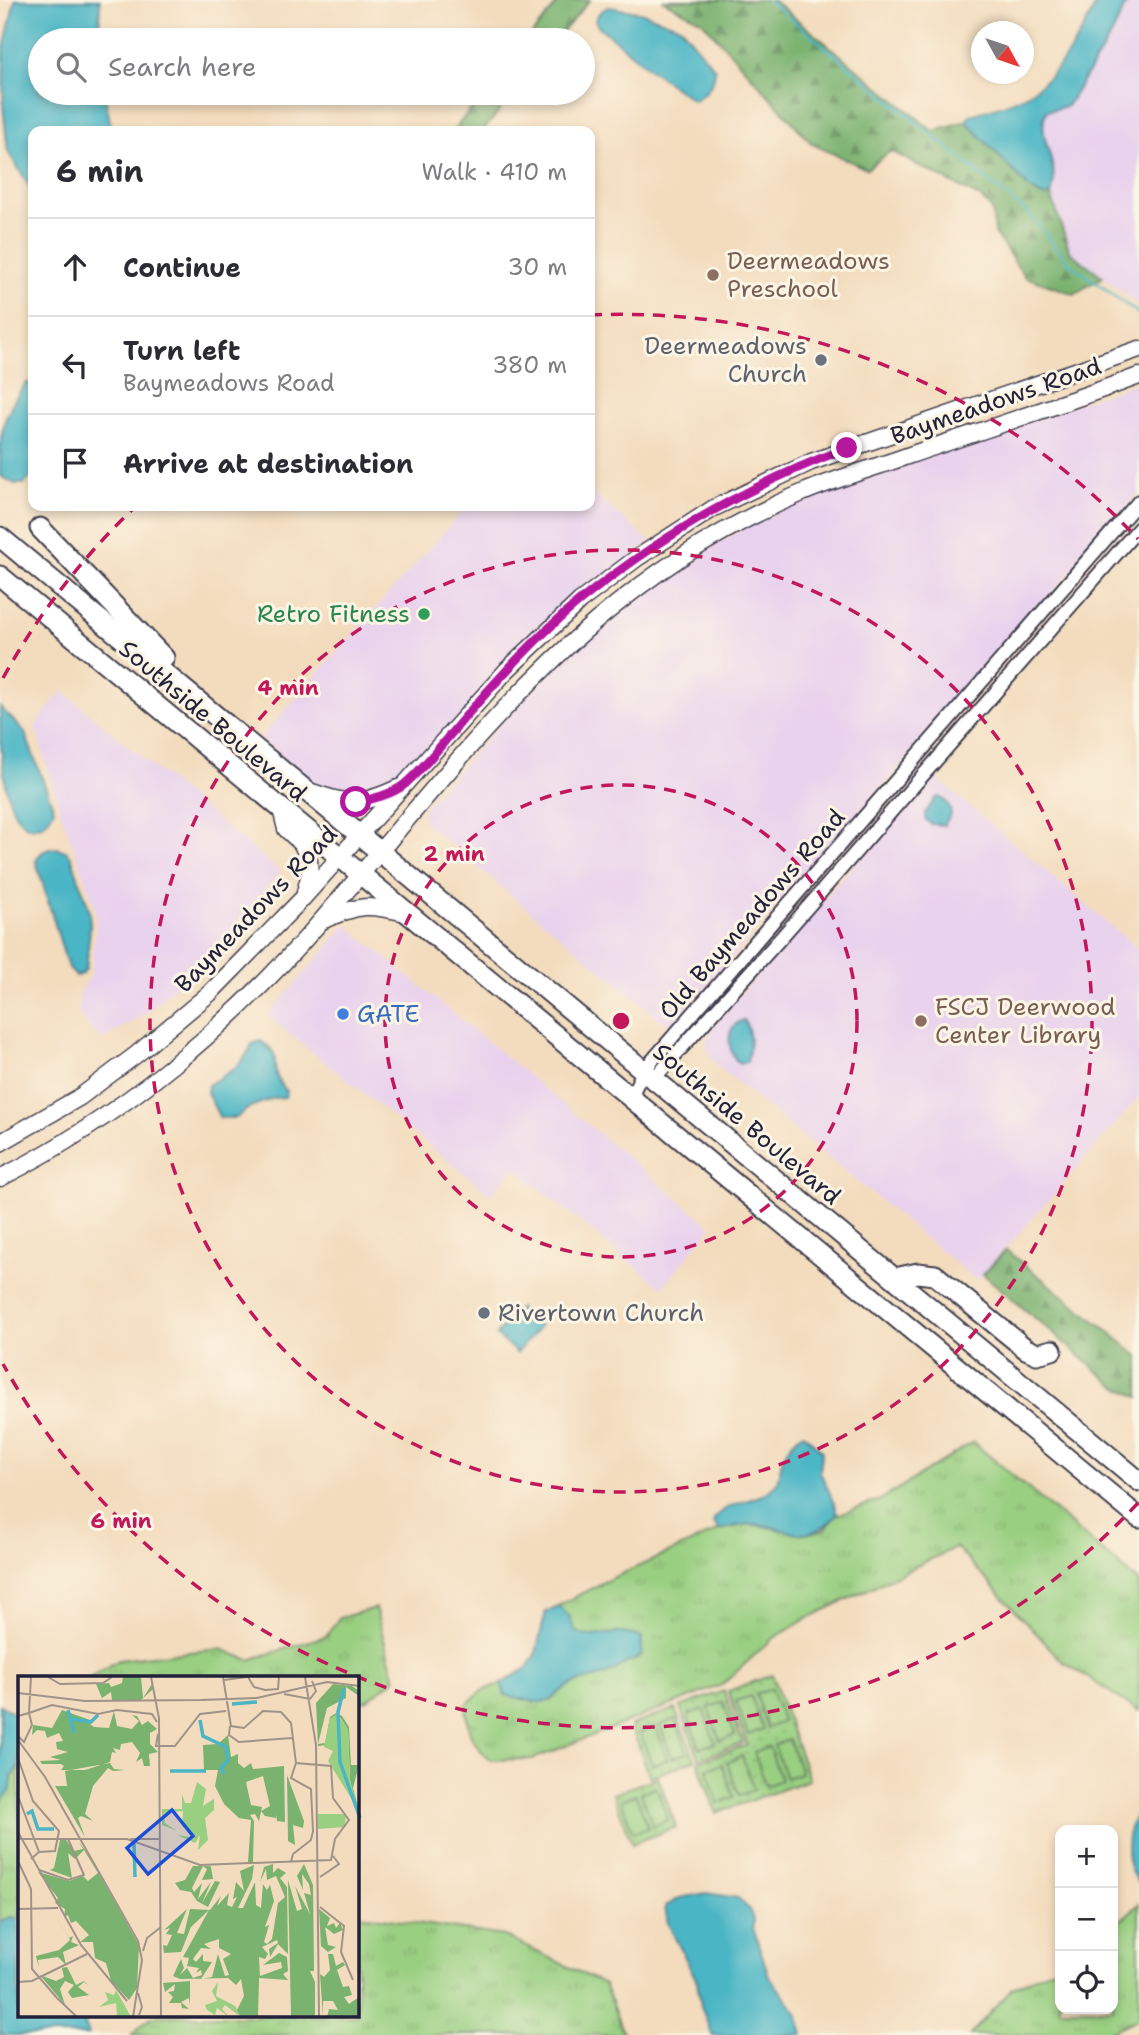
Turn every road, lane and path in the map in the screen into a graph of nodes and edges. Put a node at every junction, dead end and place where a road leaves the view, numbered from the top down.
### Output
1 (1139, 349) edge
2 (1139, 376) edge
3 (1058, 377) junction
4 (1066, 402) junction
5 (811, 462) junction
6 (823, 485) junction
7 (1139, 501) edge
8 (40, 528) dead end
9 (1139, 528) edge
10 (674, 533) junction
11 (0, 537) edge
12 (688, 554) junction
13 (0, 576) edge
14 (580, 601) junction
15 (596, 621) junction
16 (244, 738) junction
17 (404, 786) junction
18 (306, 790) junction
19 (281, 809) junction
20 (359, 834) junction
21 (380, 851) junction
22 (340, 856) junction
23 (360, 874) junction
24 (303, 898) junction
25 (406, 913) junction
26 (321, 921) junction
27 (649, 1076) junction
28 (630, 1099) junction
29 (0, 1143) edge
30 (0, 1178) edge
31 (895, 1278) junction
32 (1052, 1350) dead end
33 (1139, 1481) edge
34 (1139, 1518) edge

1 - 3 main road, Baymeadows Road
2 - 4 main road, Baymeadows Road
3 - 4 main road
3 - 5 main road, Baymeadows Road
4 - 6 main road, Baymeadows Road
5 - 6 main road
5 - 10 main road, Baymeadows Road
6 - 12 main road, Baymeadows Road
7 - 27 street, Old Baymeadows Road
8 - 16 highway
9 - 27 street, Old Baymeadows Road
10 - 12 main road
10 - 14 main road, Baymeadows Road
11 - 16 highway, Southside Boulevard
12 - 15 main road, Baymeadows Road
13 - 19 highway, Southside Boulevard
14 - 15 main road
14 - 17 main road, Baymeadows Road
15 - 21 main road, Baymeadows Road
16 - 18 highway, Southside Boulevard
17 - 18 main road
17 - 20 main road, Baymeadows Road
18 - 20 highway, Southside Boulevard
19 - 22 highway, Southside Boulevard
19 - 24 main road
20 - 21 highway, Southside Boulevard
20 - 22 main road, Baymeadows Road
21 - 23 main road, Baymeadows Road
21 - 27 highway, Southside Boulevard
22 - 23 highway, Southside Boulevard
22 - 24 main road, Baymeadows Road
23 - 25 highway, Southside Boulevard
23 - 26 main road, Baymeadows Road
24 - 29 main road, Baymeadows Road
25 - 26 main road
25 - 28 highway, Southside Boulevard
26 - 30 main road, Baymeadows Road
27 - 28 street, Old Baymeadows Road
27 - 31 highway, Southside Boulevard
28 - 34 highway, Southside Boulevard
31 - 32 highway
31 - 33 highway, Southside Boulevard

